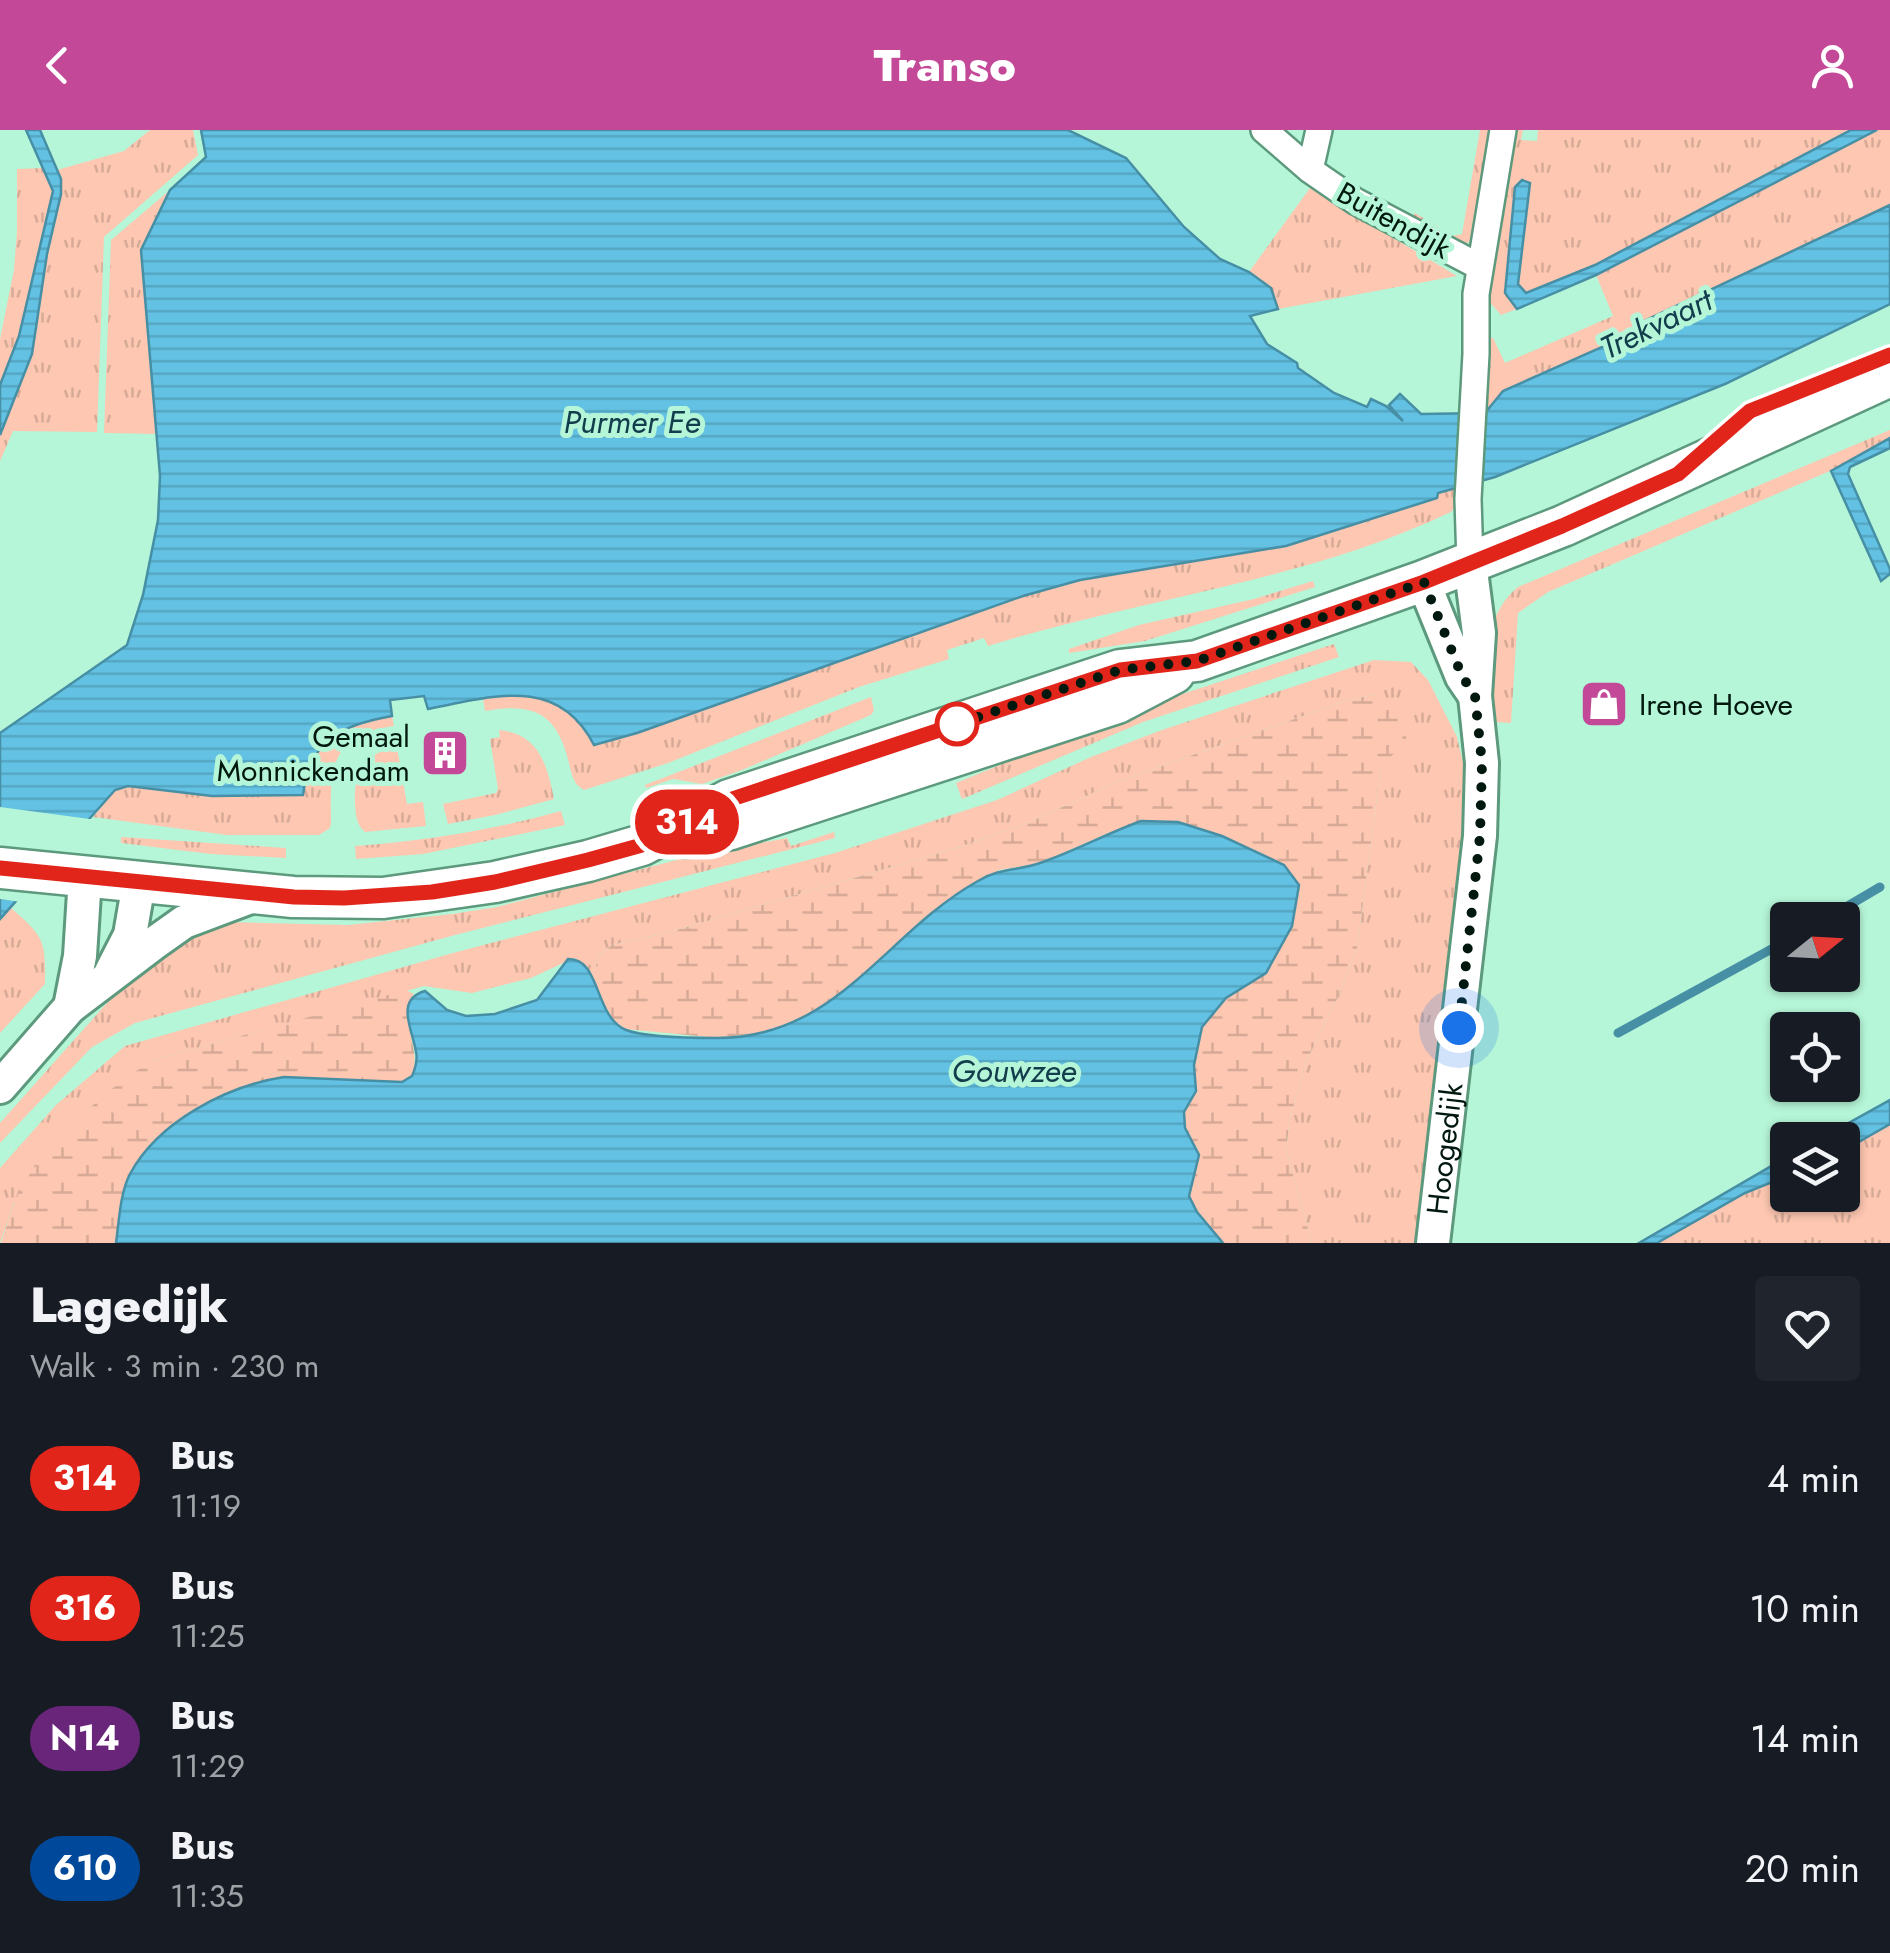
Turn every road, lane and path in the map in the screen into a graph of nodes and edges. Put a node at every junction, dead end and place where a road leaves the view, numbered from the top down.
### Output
1 (1264, 130) edge
2 (1320, 130) edge
3 (1503, 130) edge
4 (1310, 170) junction
5 (1480, 267) junction
6 (1890, 376) edge
7 (1890, 402) edge
8 (1678, 474) junction
9 (1470, 563) junction
10 (1424, 582) junction
11 (1475, 696) junction
12 (0, 868) edge
13 (74, 876) junction
14 (139, 883) junction
15 (258, 894) junction
16 (106, 980) junction
17 (70, 1007) junction
18 (0, 1087) edge
19 (1433, 1243) edge

1 - 4 street, Buitendijk
2 - 4 street, Buitendijk
3 - 5 street
4 - 5 street, Buitendijk
5 - 9 street
6 - 8 main road
7 - 8 main road
8 - 9 main road
9 - 10 main road
9 - 11 street, Hoogedijk
10 - 11 street, Hoogedijk
10 - 15 main road
11 - 19 street, Hoogedijk
12 - 13 main road
13 - 14 main road
13 - 17 street
14 - 15 main road
14 - 16 street
15 - 16 street
16 - 17 street
17 - 18 street

